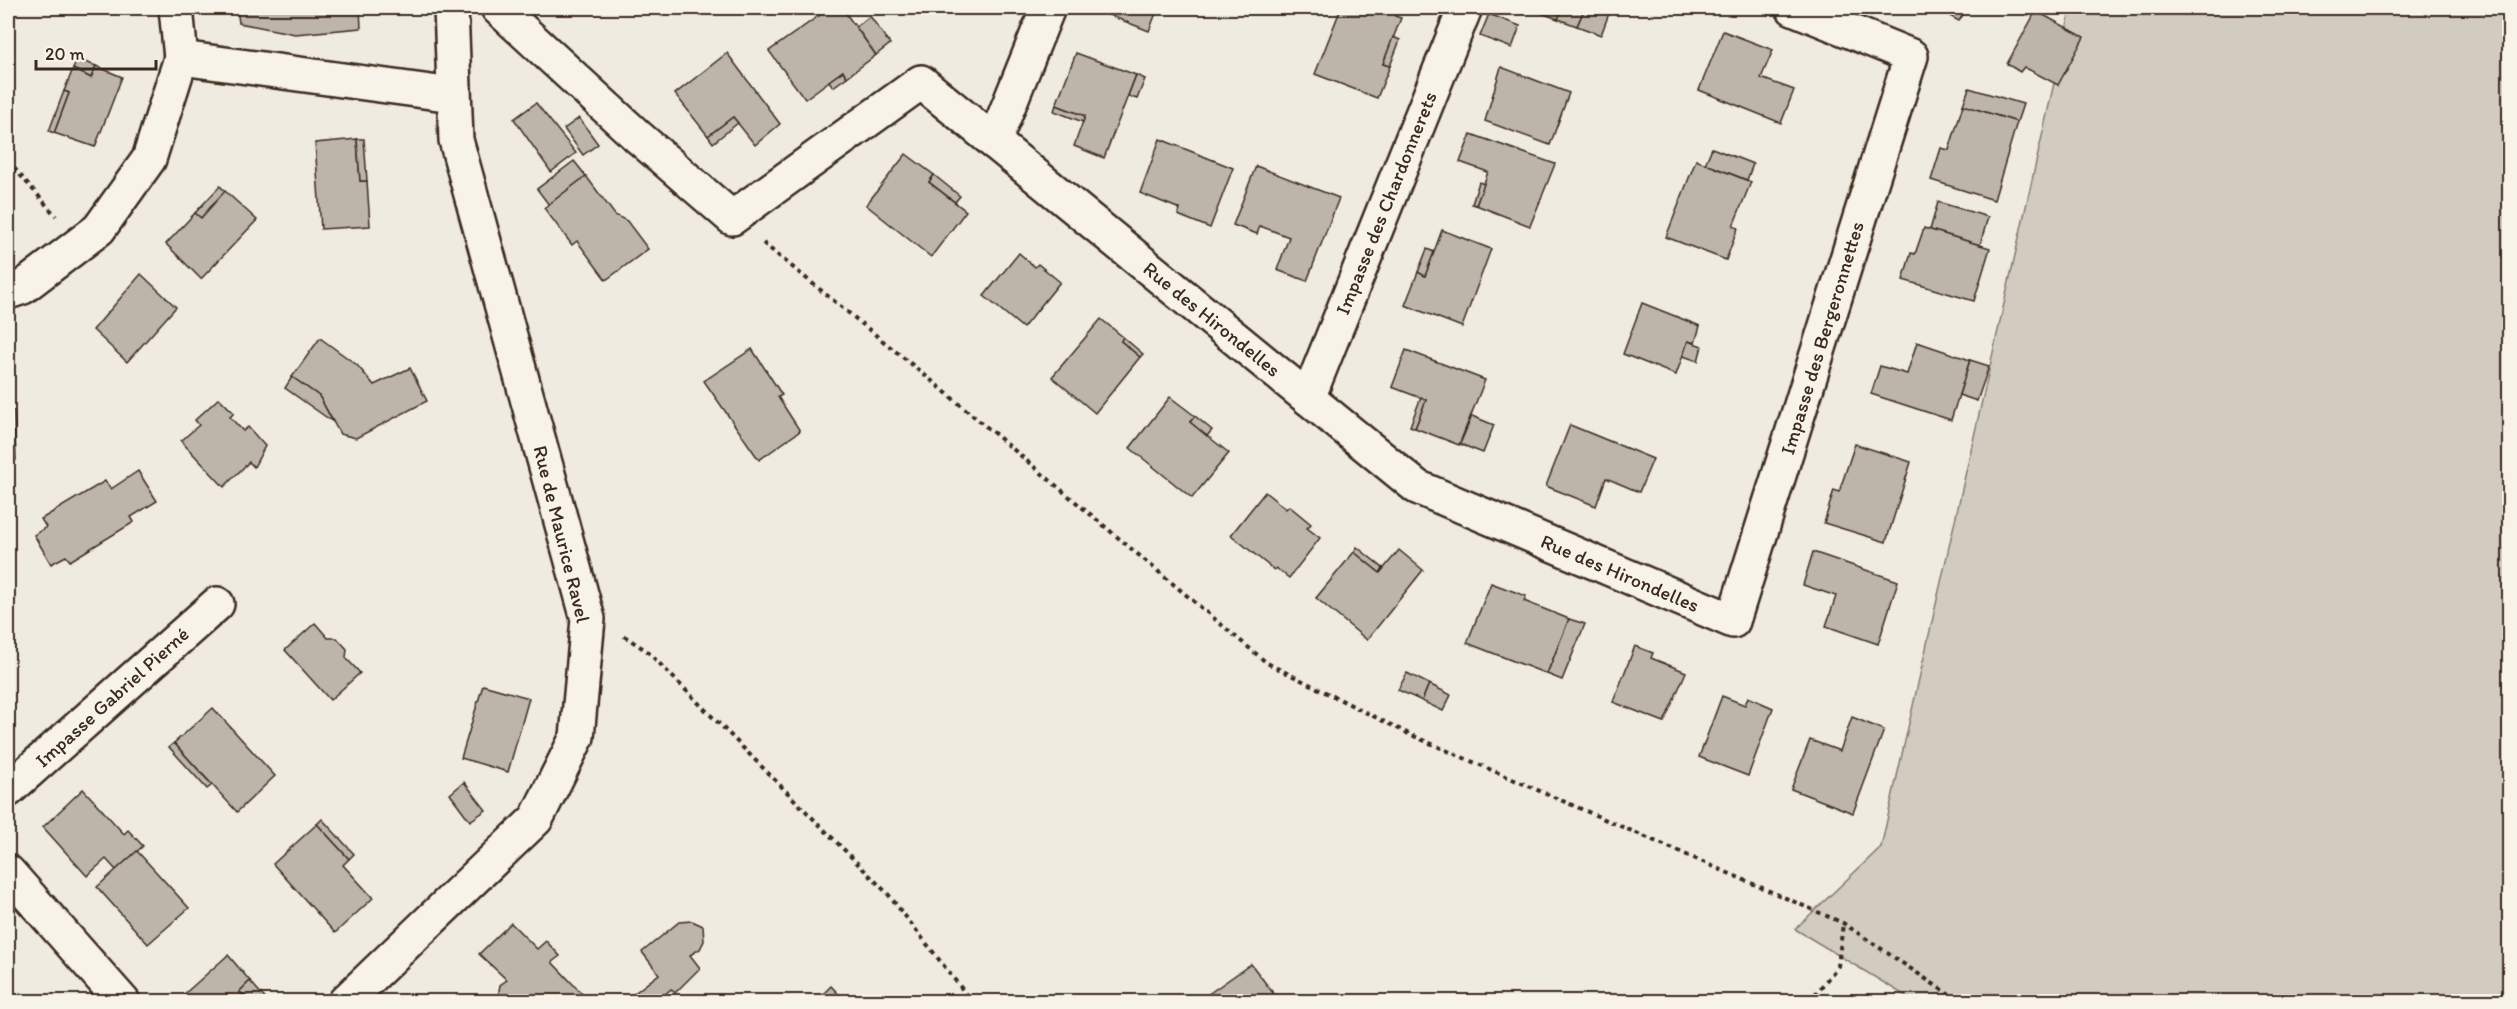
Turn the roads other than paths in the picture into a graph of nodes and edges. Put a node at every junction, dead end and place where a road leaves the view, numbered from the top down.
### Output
1 (176, 8) edge
2 (451, 8) edge
3 (498, 8) edge
4 (1048, 8) edge
5 (1465, 8) edge
6 (1793, 8) edge
7 (181, 58) junction
8 (453, 95) junction
9 (994, 142) junction
10 (8, 292) edge
11 (1308, 398) junction
12 (217, 604) dead end
13 (1733, 621) joint
14 (8, 790) edge
15 (8, 872) edge
16 (123, 1002) edge
17 (345, 1002) edge

1 - 7 street
2 - 8 street, Rue de Maurice Ravel
3 - 9 street, Rue des Hirondelles
4 - 9 street
5 - 11 street, Impasse des Chardonnerets
6 - 13 street, Impasse des Bergeronnettes
7 - 8 street
7 - 10 street
8 - 17 street, Rue de Maurice Ravel
9 - 11 street, Rue des Hirondelles
11 - 13 street, Rue des Hirondelles
12 - 14 street, Impasse Gabriel Pierné
15 - 16 street

